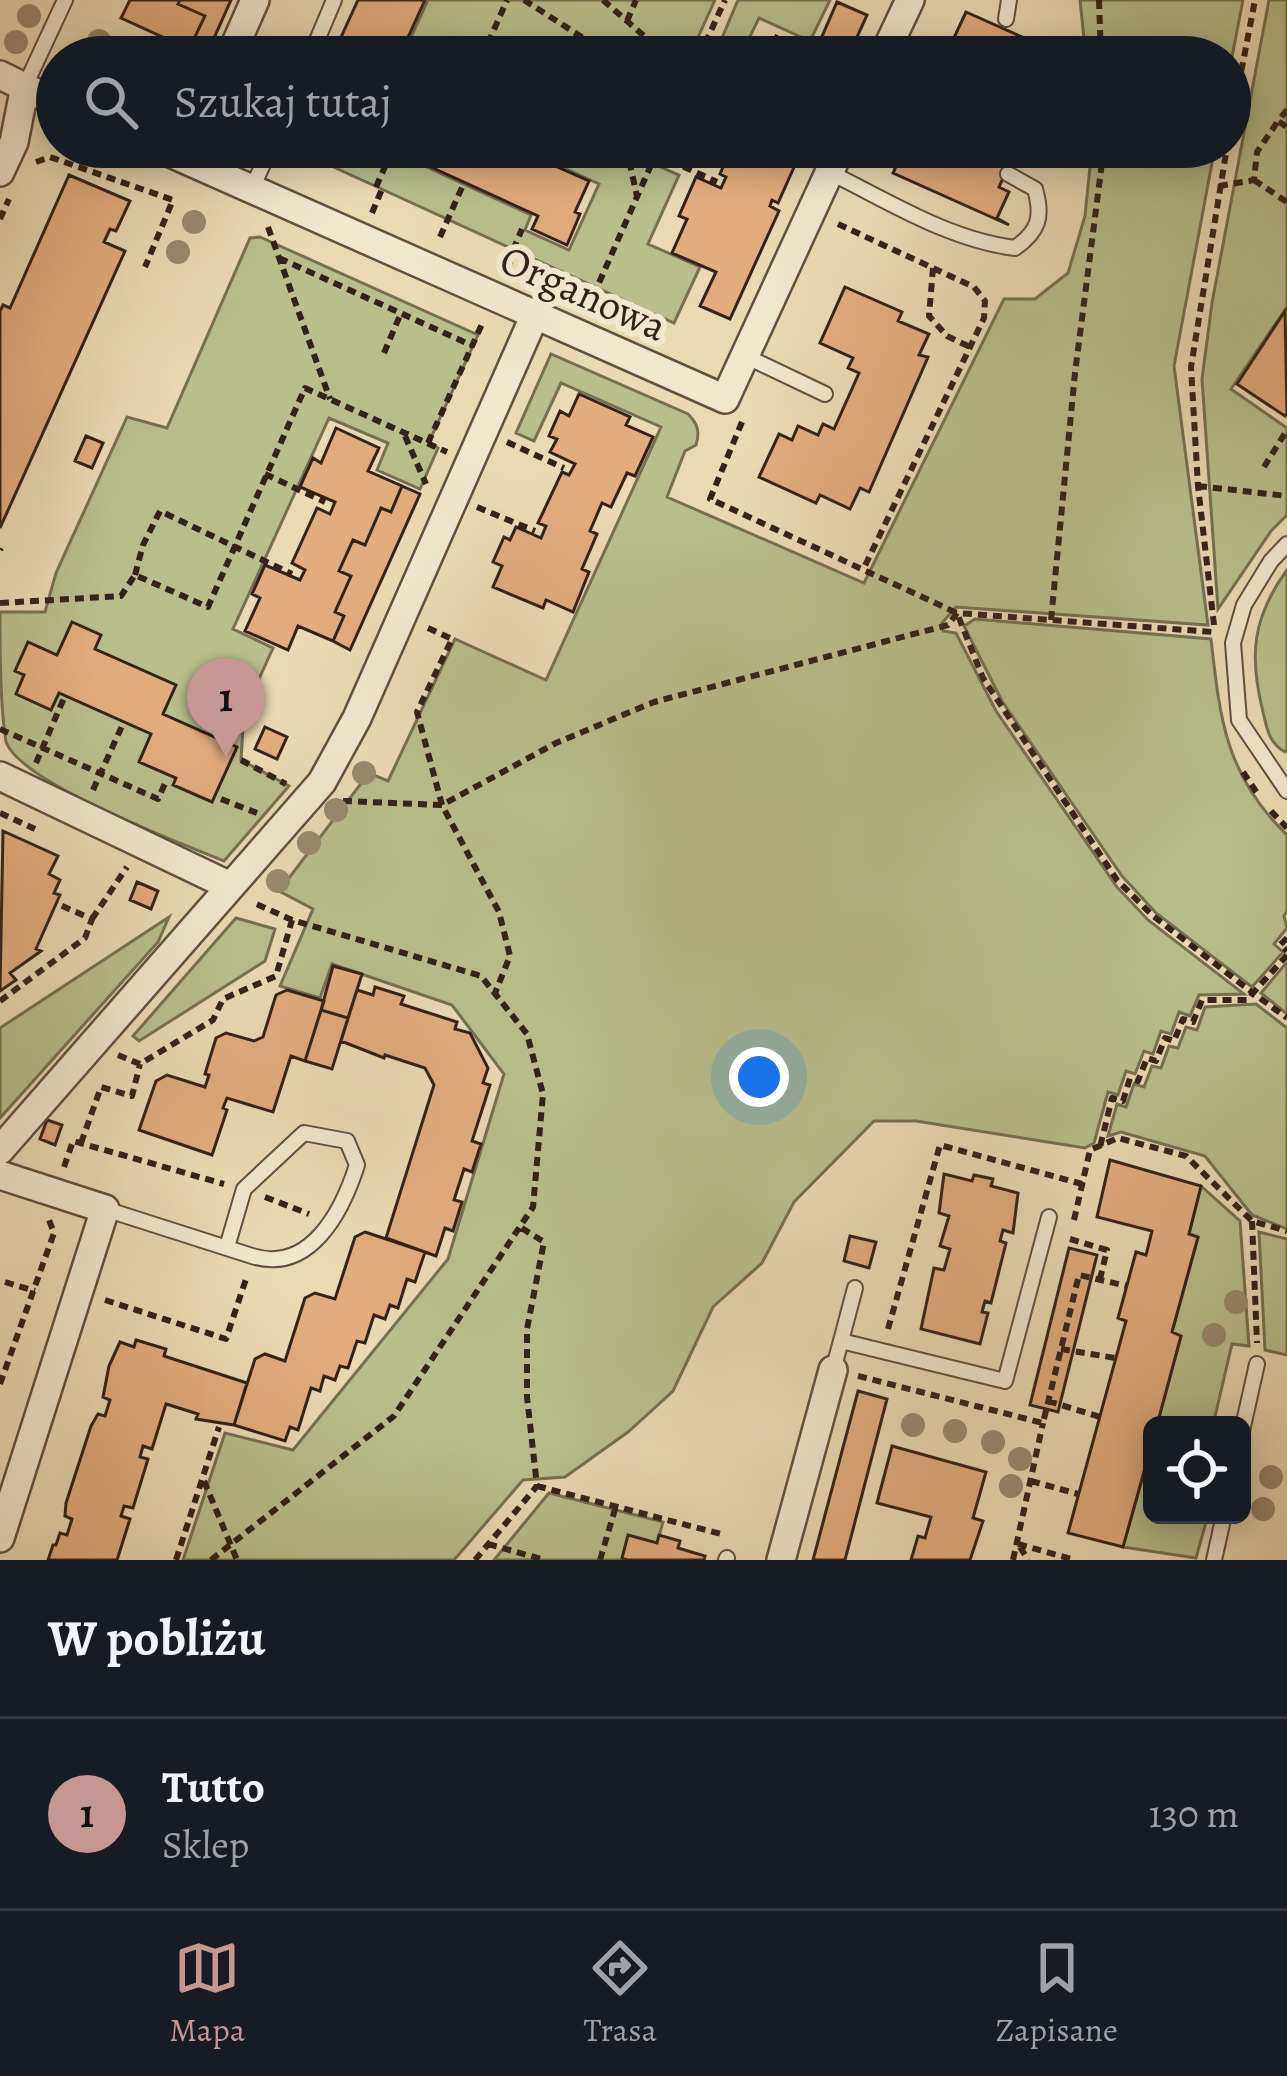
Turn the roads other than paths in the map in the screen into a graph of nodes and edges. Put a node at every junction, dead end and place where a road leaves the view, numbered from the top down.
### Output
1 (65, 0) edge
2 (255, 0) edge
3 (334, 0) edge
4 (910, 0) edge
5 (1009, 0) edge
6 (1006, 20) dead end
7 (42, 36) edge
8 (239, 36) edge
9 (319, 36) edge
10 (893, 36) edge
11 (36, 45) edge
12 (13, 81) edge
13 (213, 168) edge
14 (261, 168) edge
15 (831, 168) edge
16 (850, 168) edge
17 (13, 174) edge
18 (1008, 174) dead end
19 (251, 190) junction
20 (534, 317) junction
21 (756, 361) junction
22 (825, 394) dead end
23 (1287, 544) edge
24 (12, 782) edge
25 (1287, 791) edge
26 (230, 886) junction
27 (0, 1150) edge
28 (0, 1175) edge
29 (105, 1209) junction
30 (1049, 1217) dead end
31 (227, 1247) junction
32 (855, 1288) dead end
33 (842, 1341) junction
34 (1257, 1364) road end
35 (846, 1373) joint
36 (1245, 1416) edge
37 (1222, 1524) edge
38 (0, 1538) edge
39 (782, 1560) edge
40 (1214, 1560) edge

1 - 7 lane
2 - 8 street
3 - 9 lane
4 - 10 street
5 - 6 lane
11 - 12 lane
12 - 17 street
13 - 19 street, Organowa
14 - 19 lane
15 - 21 street, Organowa
16 - 18 lane
19 - 20 street, Organowa
20 - 21 street, Organowa
20 - 26 street
21 - 22 lane
23 - 25 lane
24 - 26 street
26 - 27 street
28 - 29 street
29 - 31 lane
29 - 38 street
30 - 33 lane
31 - 31 lane
32 - 33 lane
33 - 35 lane
34 - 36 lane
35 - 39 street
37 - 40 lane

